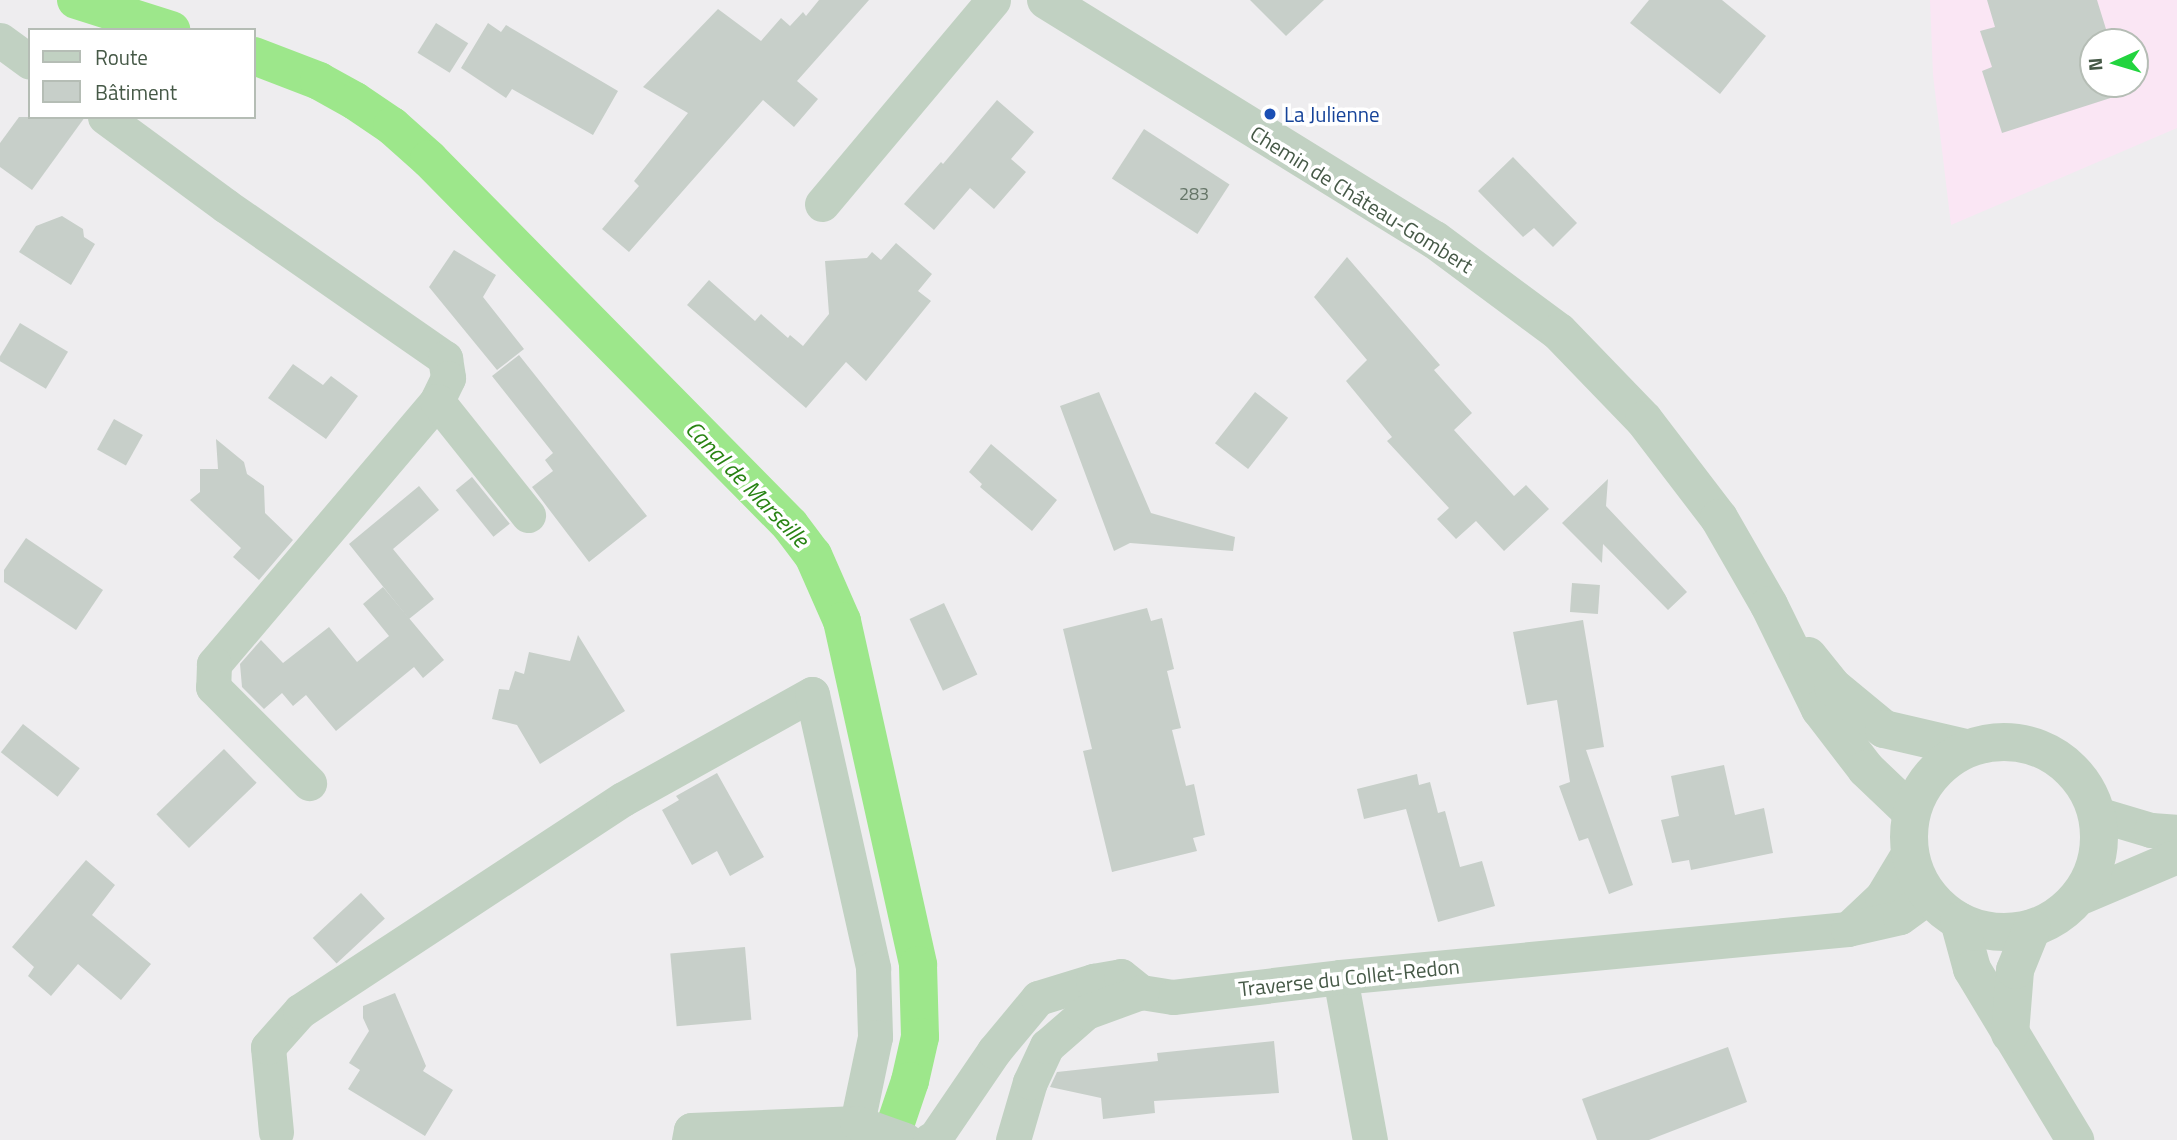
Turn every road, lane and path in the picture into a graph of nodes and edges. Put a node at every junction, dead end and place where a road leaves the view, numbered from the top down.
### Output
1 (993, 0) edge
2 (1046, 0) edge
3 (0, 40) edge
4 (28, 61) edge
5 (108, 119) edge
6 (822, 204) dead end
7 (437, 401) junction
8 (528, 516) dead end
9 (1769, 605) junction
10 (1966, 748) junction
11 (309, 783) dead end
12 (1911, 812) junction
13 (2097, 814) junction
14 (2177, 832) edge
15 (1909, 852) junction
16 (2177, 856) edge
17 (1929, 896) junction
18 (2083, 896) junction
19 (1959, 921) junction
20 (2032, 928) junction
21 (1848, 929) junction
22 (1340, 977) junction
23 (1140, 992) junction
24 (2010, 1034) junction
25 (857, 1123) junction
26 (276, 1132) dead end
27 (688, 1140) edge
28 (905, 1140) edge
29 (930, 1140) edge
30 (1013, 1140) edge
31 (1370, 1140) edge
32 (2075, 1140) edge

1 - 6 street
2 - 9 street, Chemin de Château-Gombert
3 - 4 street
5 - 7 street
7 - 8 street
7 - 11 street
9 - 10 street, Chemin de Château-Gombert
9 - 12 street, Chemin de Château-Gombert
10 - 12 street
10 - 13 street
12 - 15 street
13 - 14 street
13 - 18 street
15 - 17 street
15 - 21 street
16 - 18 street
17 - 19 street
17 - 21 street, Traverse du Collet-Redon
18 - 20 street
19 - 20 street
19 - 24 street
20 - 24 street
21 - 22 street, Traverse du Collet-Redon
22 - 23 street, Traverse du Collet-Redon
22 - 31 street
23 - 29 street, Traverse du Collet-Redon
23 - 30 street
24 - 32 street
25 - 26 street
25 - 27 street
25 - 28 street

